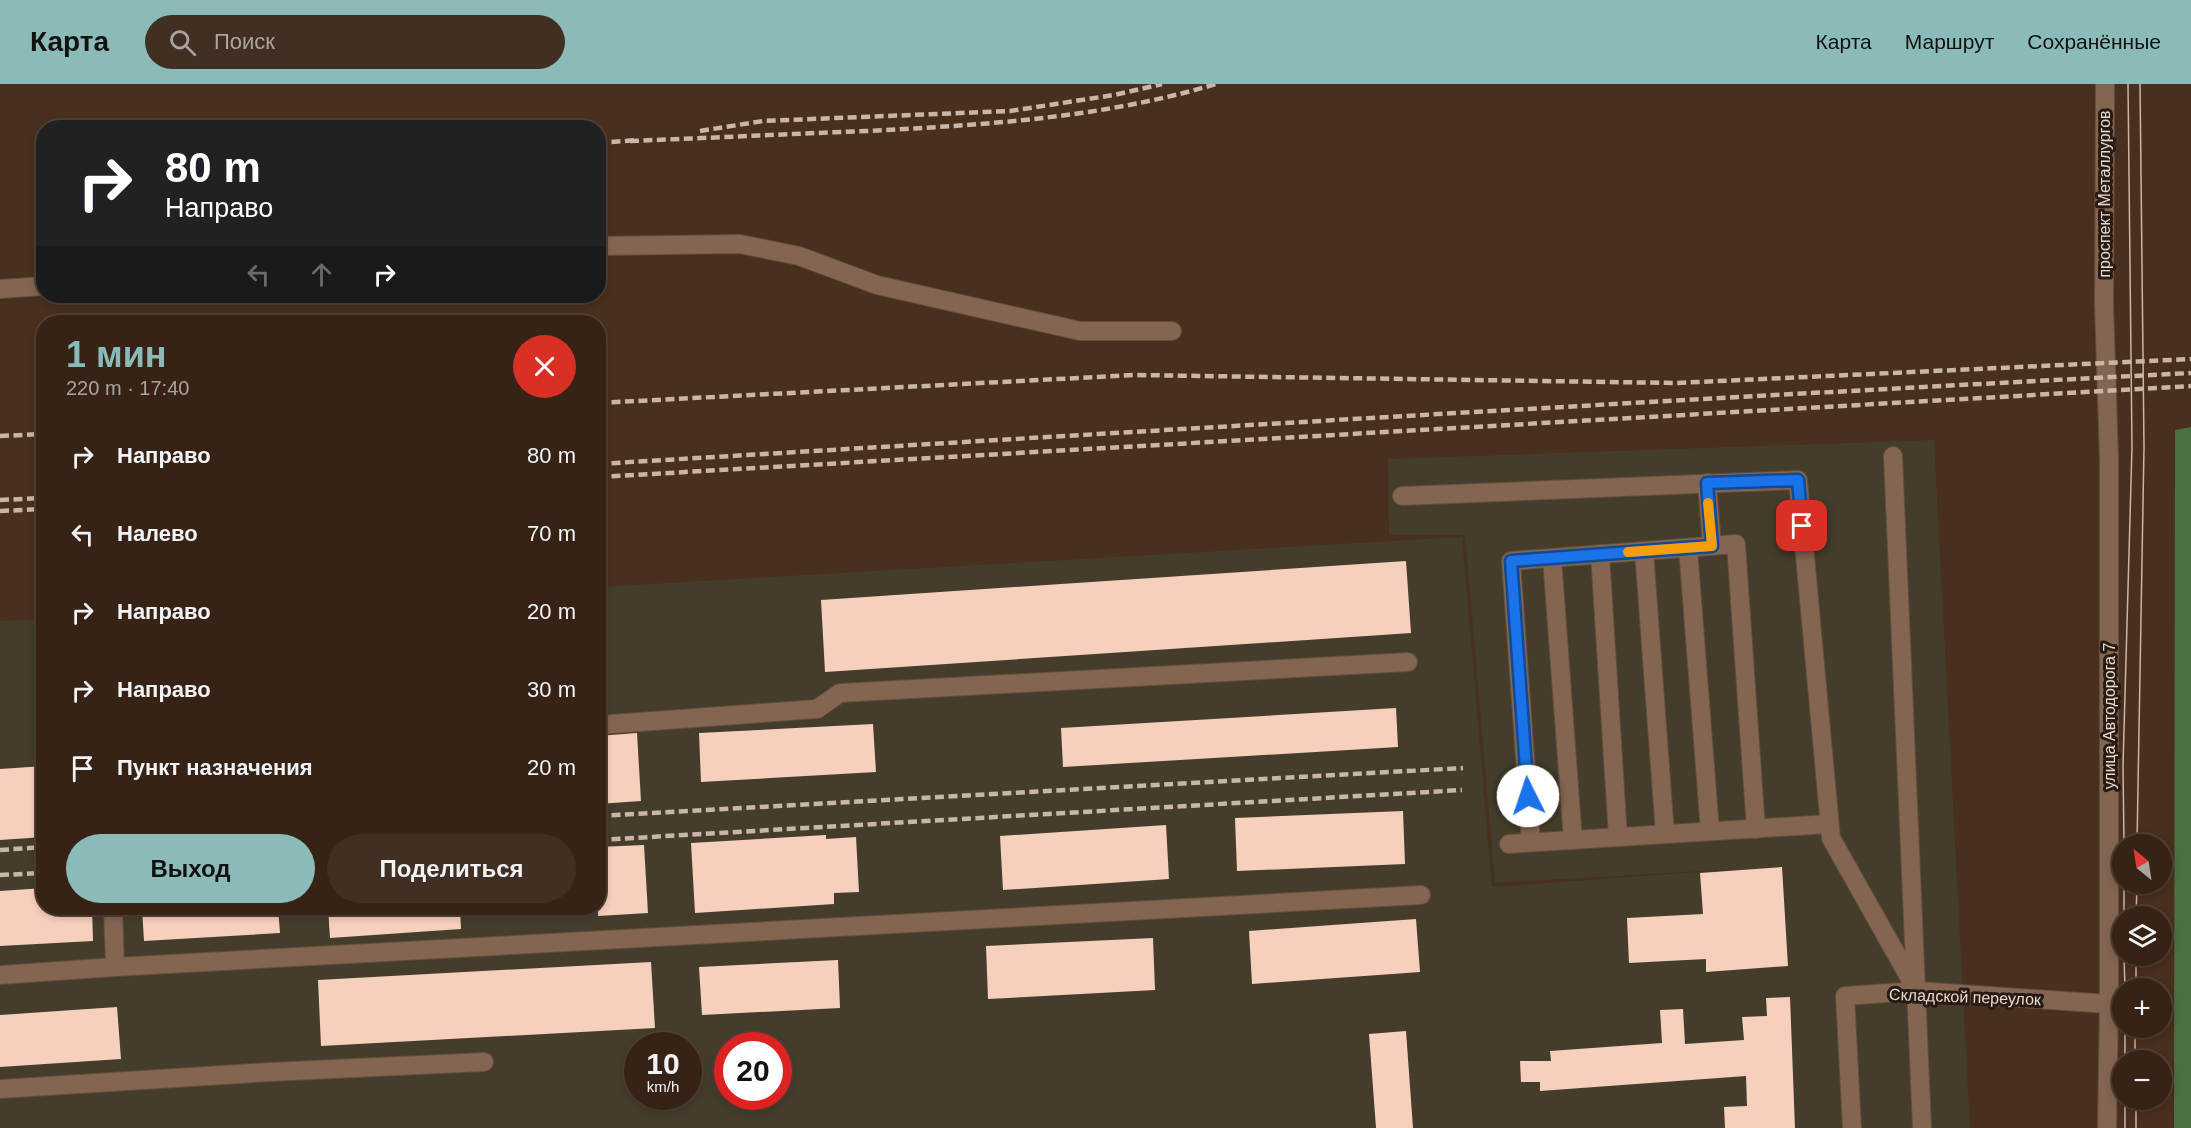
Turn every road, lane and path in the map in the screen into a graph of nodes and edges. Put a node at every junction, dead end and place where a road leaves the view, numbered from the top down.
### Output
1 (2104, 84) edge
2 (606, 246) edge
3 (36, 287) edge
4 (0, 289) edge
5 (2104, 305) joint
6 (1172, 331) dead end
7 (1893, 456) dead end
8 (1707, 483) junction
9 (1402, 496) dead end
10 (1712, 546) junction
11 (1688, 548) junction
12 (1644, 551) junction
13 (1600, 554) junction
14 (1552, 558) junction
15 (1408, 662) dead end
16 (606, 724) edge
17 (1829, 824) junction
18 (1756, 829) junction
19 (1710, 831) junction
20 (1665, 834) junction
21 (1618, 837) junction
22 (1573, 840) junction
23 (1531, 843) junction
24 (1509, 844) dead end
25 (1421, 895) dead end
26 (113, 915) edge
27 (115, 967) junction
28 (0, 975) edge
29 (1917, 992) junction
30 (2109, 1004) junction
31 (484, 1062) dead end
32 (0, 1089) edge
33 (1852, 1128) edge
34 (1922, 1128) edge
35 (2107, 1128) edge

1 - 5 street, проспект Металлургов
2 - 6 street
3 - 4 street
5 - 30 street, улица Автодорога 7
7 - 29 street
8 - 9 street
8 - 10 street
8 - 17 street
10 - 11 street
10 - 18 street
11 - 12 street
11 - 19 street
12 - 13 street
12 - 20 street
13 - 14 street
13 - 21 street
14 - 22 street
14 - 23 street
15 - 16 street
17 - 18 street
17 - 29 street
18 - 19 street
19 - 20 street
20 - 21 street
21 - 22 street
22 - 23 street
23 - 24 street
25 - 27 street
26 - 27 street
27 - 28 street
29 - 30 street, Складской переулок
29 - 33 street, Складской переулок
29 - 34 street
30 - 35 street, улица Автодорога 7
31 - 32 street

